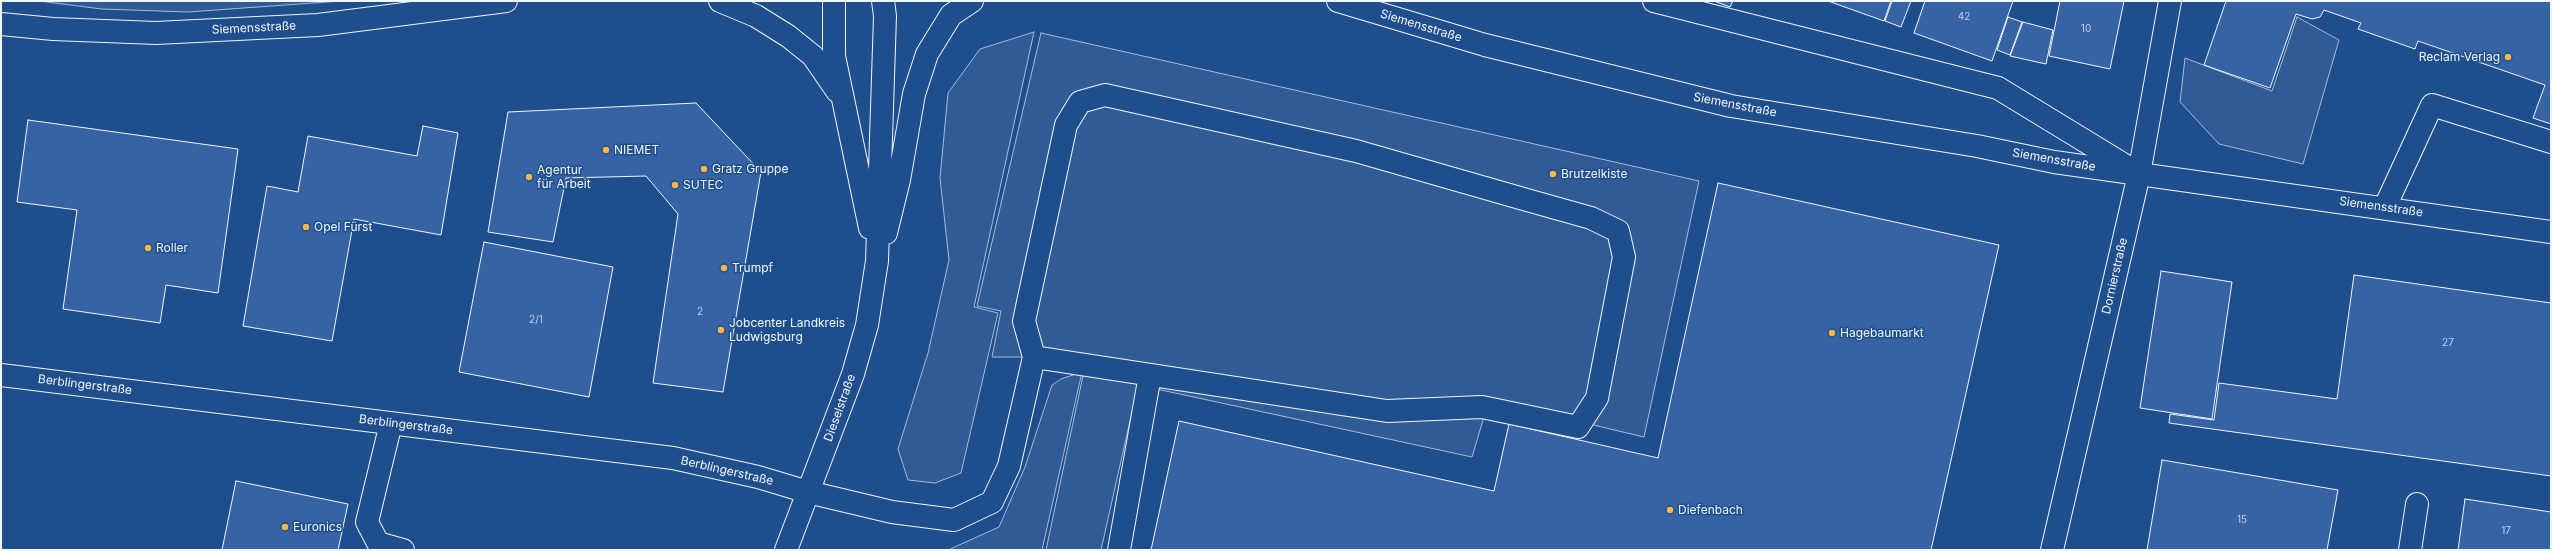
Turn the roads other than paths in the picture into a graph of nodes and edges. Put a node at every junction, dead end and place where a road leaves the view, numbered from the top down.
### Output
1 (506, 1) edge
2 (720, 1) edge
3 (834, 1) edge
4 (883, 1) edge
5 (972, 1) edge
6 (1338, 1) edge
7 (1654, 1) edge
8 (2170, 1) edge
9 (1, 24) edge
10 (844, 100) junction
11 (2551, 142) edge
12 (2139, 174) junction
13 (2385, 207) junction
14 (2551, 232) edge
15 (877, 260) junction
16 (1034, 357) junction
17 (1, 375) edge
18 (1150, 375) junction
19 (391, 423) junction
20 (808, 492) junction
21 (2417, 504) dead end
22 (404, 550) edge
23 (786, 550) edge
24 (1119, 550) edge
25 (2052, 550) edge
26 (2410, 550) edge

1 - 9 street, Siemensstraße
2 - 10 street
3 - 10 street
4 - 15 street
5 - 15 street
6 - 12 street, Siemensstraße
7 - 12 street, Siemensstraße
8 - 12 street, Dornierstraße
10 - 15 street
11 - 13 street
12 - 13 street, Siemensstraße
12 - 25 street, Dornierstraße
13 - 14 street, Siemensstraße
15 - 20 street, Dieselstraße
16 - 18 street
16 - 18 street
16 - 20 street, Berblingerstraße
17 - 19 street, Berblingerstraße
18 - 24 street
19 - 20 street, Berblingerstraße
19 - 22 street
20 - 23 street, Dieselstraße
21 - 26 street

